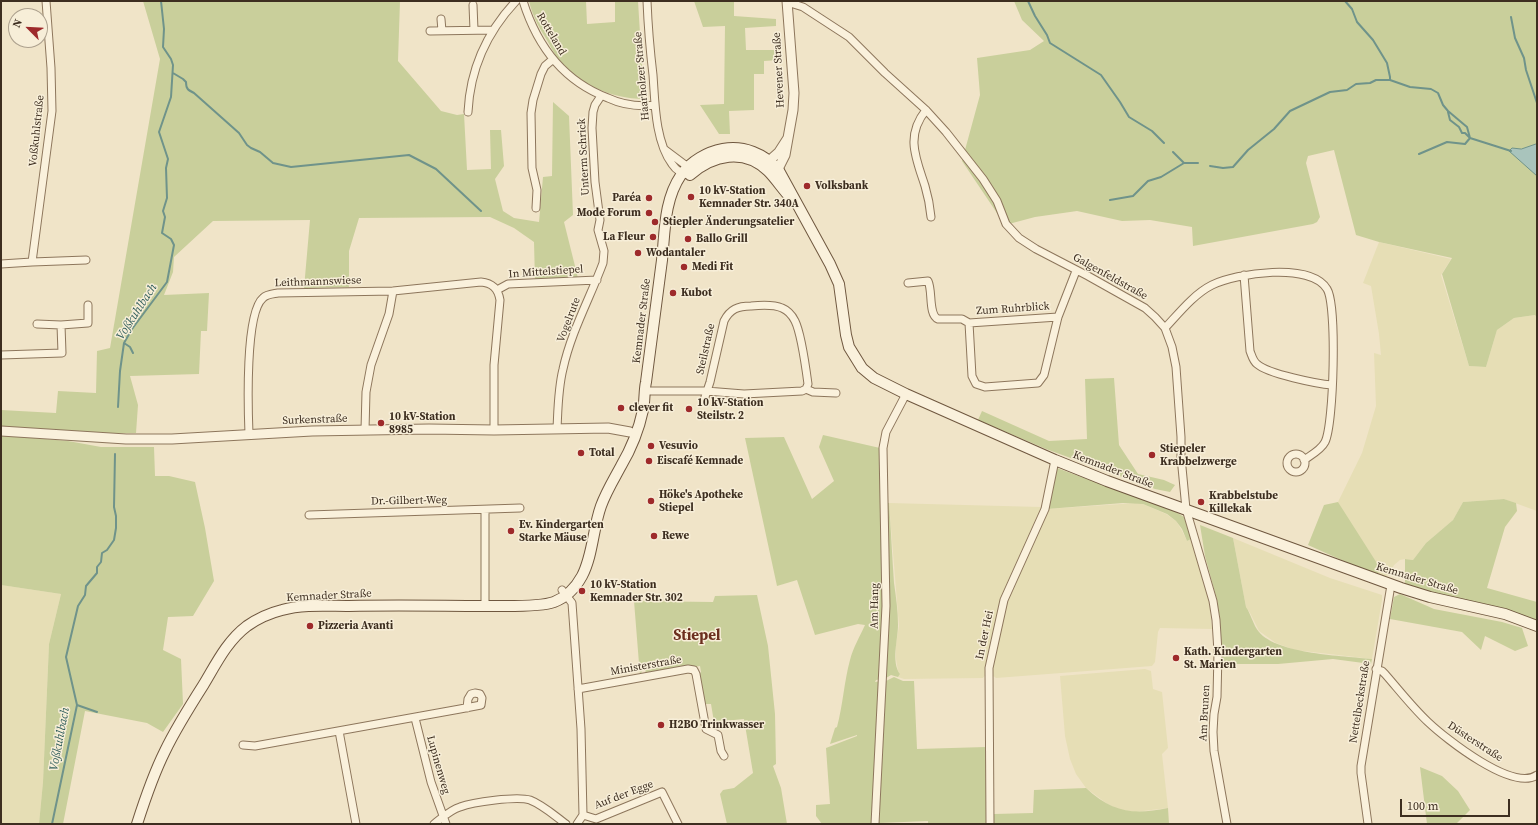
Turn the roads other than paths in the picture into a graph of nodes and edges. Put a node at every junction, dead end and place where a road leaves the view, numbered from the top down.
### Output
1 (46, 1) edge
2 (516, 1) edge
3 (523, 1) edge
4 (647, 1) edge
5 (787, 2) edge
6 (473, 5) dead end
7 (441, 20) dead end
8 (474, 30) junction
9 (493, 30) junction
10 (430, 31) dead end
11 (442, 31) junction
12 (552, 60) junction
13 (601, 96) junction
14 (655, 105) junction
15 (926, 110) junction
16 (468, 112) dead end
17 (772, 167) junction
18 (686, 172) junction
19 (536, 208) dead end
20 (931, 217) dead end
21 (600, 220) joint
22 (86, 260) dead end
23 (32, 262) junction
24 (1, 264) edge
25 (1076, 271) junction
26 (1244, 275) junction
27 (596, 280) junction
28 (908, 284) dead end
29 (497, 290) junction
30 (393, 291) junction
31 (88, 305) dead end
32 (1058, 317) junction
33 (969, 323) junction
34 (37, 324) dead end
35 (61, 324) junction
36 (1165, 328) junction
37 (1, 355) edge
38 (1332, 385) junction
39 (806, 389) junction
40 (644, 391) junction
41 (706, 391) junction
42 (836, 393) dead end
43 (906, 394) junction
44 (704, 400) dead end
45 (366, 430) junction
46 (494, 430) junction
47 (557, 430) junction
48 (1, 431) edge
49 (633, 433) junction
50 (249, 434) junction
51 (1055, 460) junction
52 (1304, 460) dead end
53 (520, 508) dead end
54 (1186, 509) junction
55 (484, 510) junction
56 (309, 515) dead end
57 (1391, 584) junction
58 (564, 593) junction
59 (485, 606) junction
60 (1537, 626) edge
61 (1376, 669) junction
62 (578, 689) junction
63 (467, 708) dead end
64 (415, 718) junction
65 (339, 731) junction
66 (243, 745) dead end
67 (724, 756) dead end
68 (1537, 775) edge
69 (583, 815) junction
70 (445, 821) edge
71 (138, 824) edge
72 (356, 824) edge
73 (434, 824) edge
74 (566, 824) edge
75 (577, 824) edge
76 (678, 824) edge
77 (875, 824) edge
78 (990, 824) edge
79 (1227, 824) edge
80 (1368, 824) edge

1 - 23 street, Voßkuhlstraße
2 - 9 street
3 - 12 street, Rotteland
4 - 14 street, Haarholzer Straße
5 - 15 street, Galgenfeldstraße
5 - 17 street, Hevener Straße
6 - 8 street
7 - 11 street
8 - 9 street
8 - 11 street
9 - 16 street
10 - 11 street
12 - 13 street, Rotteland
12 - 19 street
13 - 14 street, Rotteland
13 - 21 street, Unterm Schrick
14 - 18 street, Haarholzer Straße
15 - 20 street
15 - 25 street, Galgenfeldstraße
17 - 18 main road, Kemnader Straße
17 - 43 main road, Kemnader Straße
18 - 40 main road, Kemnader Straße
21 - 27 street, Vogelrute
22 - 23 street
23 - 24 street
25 - 32 street, Zum Ruhrblick
25 - 36 street, Galgenfeldstraße
26 - 36 street
26 - 38 street
26 - 38 street
27 - 29 street, In Mittelstiepel
27 - 47 street, Vogelrute
28 - 33 street, Zum Ruhrblick
29 - 30 street, Leithmannswiese
29 - 46 street
30 - 45 street
30 - 50 street, Leithmannswiese
31 - 35 street
32 - 33 street, Zum Ruhrblick
32 - 33 street, Zum Ruhrblick
34 - 35 street
35 - 37 street
36 - 54 street, Galgenfeldstraße
38 - 52 street
39 - 41 street, Steilstraße
39 - 41 street, Steilstraße
39 - 42 street, Steilstraße
40 - 41 street, Steilstraße
40 - 49 main road, Kemnader Straße
41 - 44 street
43 - 51 main road, Kemnader Straße
43 - 77 street, Am Hang
45 - 46 street, Surkenstraße
45 - 50 street, Surkenstraße
46 - 47 street, Surkenstraße
47 - 49 street, Surkenstraße
48 - 50 street, Surkenstraße
49 - 58 main road, Kemnader Straße
51 - 54 main road, Kemnader Straße
51 - 78 street, In der Hei
53 - 55 street, Dr.-Gilbert-Weg
54 - 57 main road, Kemnader Straße
54 - 79 street, Am Brunen
55 - 56 street, Dr.-Gilbert-Weg
55 - 59 street
57 - 60 main road, Kemnader Straße
57 - 61 street, Nettelbeckstraße
58 - 59 main road, Kemnader Straße
58 - 62 street
59 - 71 main road, Kemnader Straße
61 - 68 street, Düsterstraße
61 - 80 street, Nettelbeckstraße
62 - 67 street, Ministerstraße
62 - 69 street
63 - 64 street
64 - 65 street
64 - 70 street, Lupinenweg
65 - 66 street
65 - 72 street
69 - 75 street
69 - 76 street, Auf der Egge
70 - 73 street
70 - 74 street

